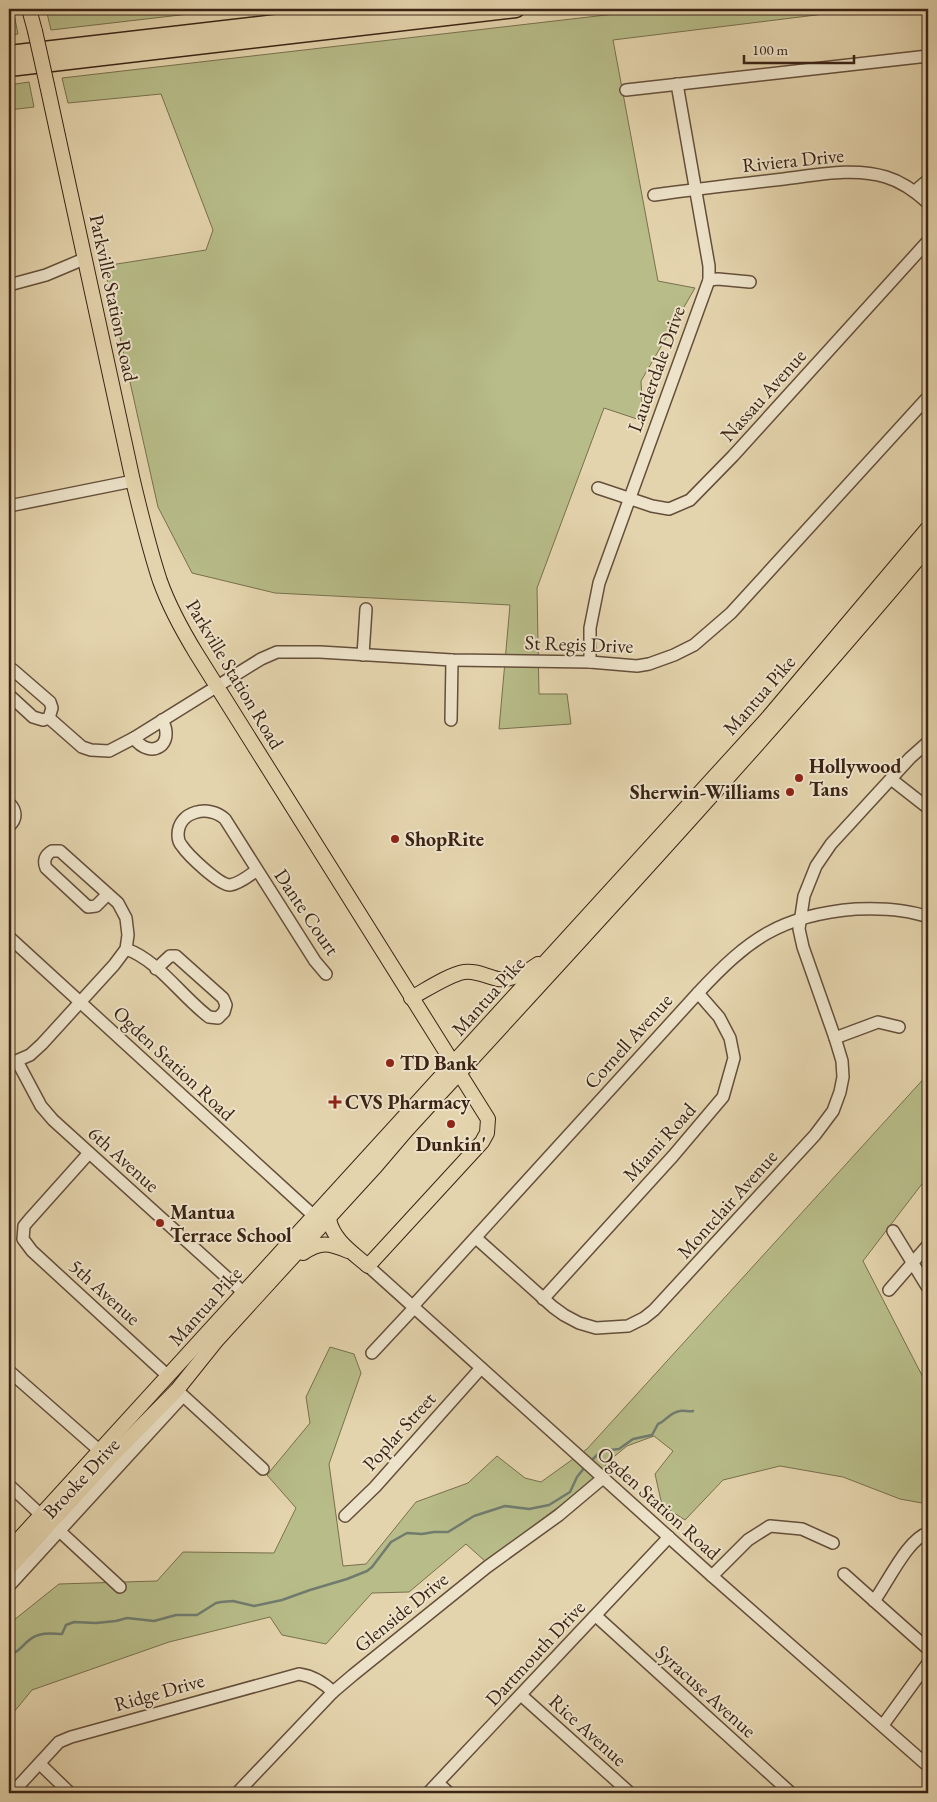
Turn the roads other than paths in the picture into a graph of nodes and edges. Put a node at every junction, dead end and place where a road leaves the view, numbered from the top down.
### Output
1 (29, 9) edge
2 (397, 9) edge
3 (516, 9) edge
4 (9, 54) edge
5 (928, 56) edge
6 (9, 68) edge
7 (677, 84) junction
8 (626, 90) dead end
9 (928, 180) edge
10 (695, 189) junction
11 (915, 191) junction
12 (654, 195) dead end
13 (928, 203) edge
14 (928, 241) edge
15 (84, 259) junction
16 (709, 280) junction
17 (750, 282) dead end
18 (9, 285) edge
19 (928, 397) edge
20 (133, 481) junction
21 (598, 488) dead end
22 (629, 498) junction
23 (9, 506) edge
24 (928, 528) edge
25 (928, 547) edge
26 (366, 609) dead end
27 (363, 655) junction
28 (452, 660) junction
29 (590, 662) junction
30 (9, 668) edge
31 (217, 686) junction
32 (9, 695) edge
33 (49, 718) junction
34 (162, 720) junction
35 (451, 720) dead end
36 (134, 738) junction
37 (928, 742) edge
38 (891, 779) junction
39 (9, 804) edge
40 (928, 808) edge
41 (9, 826) edge
42 (257, 870) junction
43 (108, 894) junction
44 (802, 917) junction
45 (928, 917) edge
46 (9, 937) edge
47 (126, 949) junction
48 (553, 953) junction
49 (156, 969) junction
50 (326, 974) dead end
51 (698, 992) junction
52 (411, 998) junction
53 (80, 1003) junction
54 (899, 1027) dead end
55 (835, 1038) junction
56 (13, 1062) edge
57 (456, 1068) junction
58 (89, 1153) junction
59 (314, 1216) junction
60 (329, 1219) junction
61 (893, 1231) dead end
62 (476, 1238) junction
63 (928, 1246) edge
64 (353, 1253) junction
65 (913, 1262) junction
66 (368, 1266) junction
67 (928, 1288) edge
68 (889, 1290) dead end
69 (244, 1293) junction
70 (543, 1299) junction
71 (414, 1307) junction
72 (217, 1340) junction
73 (372, 1353) dead end
74 (481, 1368) junction
75 (9, 1371) edge
76 (168, 1376) junction
77 (179, 1393) junction
78 (100, 1451) junction
79 (263, 1469) dead end
80 (603, 1478) junction
81 (9, 1485) edge
82 (345, 1516) dead end
83 (50, 1522) junction
84 (928, 1533) edge
85 (669, 1537) junction
86 (834, 1543) dead end
87 (9, 1550) edge
88 (9, 1568) edge
89 (844, 1574) dead end
90 (712, 1576) junction
91 (9, 1586) edge
92 (120, 1587) dead end
93 (874, 1601) junction
94 (596, 1616) junction
95 (928, 1649) edge
96 (928, 1663) edge
97 (333, 1692) junction
98 (521, 1695) junction
99 (883, 1725) junction
100 (40, 1764) junction
101 (928, 1766) edge
102 (438, 1783) junction
103 (12, 1793) edge
104 (70, 1793) edge
105 (237, 1793) edge
106 (428, 1793) edge
107 (450, 1793) edge
108 (630, 1793) edge
109 (791, 1793) edge

1 - 15 main road, Parkville Station Road, bridge
2 - 4 highway
3 - 6 highway
5 - 7 street
7 - 8 street
7 - 10 street, Lauderdale Drive
9 - 11 street
10 - 11 street, Riviera Drive
10 - 12 street, Riviera Drive
10 - 16 street, Lauderdale Drive
11 - 13 street, Riviera Drive
14 - 22 street, Nassau Avenue
15 - 18 street
15 - 20 main road, Parkville Station Road
16 - 17 street
16 - 22 street, Lauderdale Drive
19 - 29 street, St Regis Drive
20 - 23 street
20 - 31 main road, Parkville Station Road
21 - 22 street, Nassau Avenue
22 - 29 street, Lauderdale Drive
24 - 48 main road, Mantua Pike
25 - 57 main road, Mantua Pike
26 - 27 street
27 - 28 street, St Regis Drive
27 - 31 street, St Regis Drive
28 - 29 street, St Regis Drive
28 - 35 street
30 - 33 street
31 - 34 street, St Regis Drive
31 - 52 main road, Parkville Station Road
32 - 33 street
33 - 36 street, St Regis Drive
34 - 36 street, St Regis Drive
34 - 36 street
37 - 38 street, Montclair Avenue
38 - 40 street
38 - 44 street, Montclair Avenue
39 - 41 street
42 - 42 street, Dante Court
42 - 50 street, Dante Court
43 - 43 street
43 - 47 street
44 - 45 street, Cornell Avenue
44 - 51 street, Cornell Avenue
44 - 55 street, Montclair Avenue
46 - 53 street, Ogden Station Road
47 - 49 street
47 - 53 street
48 - 52 main road
48 - 57 main road, Mantua Pike
49 - 49 street
51 - 62 street, Cornell Avenue
51 - 70 street, Miami Road
52 - 57 main road, Parkville Station Road
53 - 56 street
53 - 59 street, Ogden Station Road
54 - 55 street
55 - 70 street, Montclair Avenue
56 - 58 street, 6th Avenue
57 - 59 main road, Mantua Pike
57 - 60 main road, Mantua Pike
57 - 66 main road, Parkville Station Road
58 - 69 street, 6th Avenue
58 - 76 street, 5th Avenue
59 - 69 main road, Mantua Pike
60 - 64 main road
60 - 72 main road, Mantua Pike
61 - 65 street
62 - 70 street, Montclair Avenue
62 - 71 street, Cornell Avenue
63 - 65 street
64 - 66 main road
64 - 72 main road
65 - 67 street
65 - 68 street
66 - 71 street, Ogden Station Road
69 - 76 main road, Mantua Pike
71 - 73 street, Cornell Avenue
71 - 74 street, Ogden Station Road
72 - 77 main road, Mantua Pike
74 - 80 street, Ogden Station Road
74 - 82 street, Poplar Street
75 - 78 street
76 - 78 main road, Mantua Pike
77 - 79 street
77 - 83 main road, Mantua Pike
78 - 83 main road, Mantua Pike
80 - 85 street, Ogden Station Road
80 - 97 street, Glenside Drive
81 - 83 street
83 - 87 main road, Mantua Pike
83 - 88 main road, Mantua Pike
83 - 91 street, Brooke Drive
83 - 92 street
84 - 93 street
85 - 90 street, Ogden Station Road
85 - 94 street, Dartmouth Drive
86 - 90 street
89 - 93 street
90 - 99 street, Ogden Station Road
93 - 95 street
94 - 98 street, Dartmouth Drive
94 - 109 street, Syracuse Avenue
96 - 99 street
97 - 100 street, Ridge Drive
97 - 105 street, Glenside Drive
98 - 102 street, Dartmouth Drive
98 - 108 street, Rice Avenue
99 - 101 street, Ogden Station Road
100 - 103 street, Ridge Drive
100 - 104 street
102 - 106 street, Dartmouth Drive
102 - 107 street

